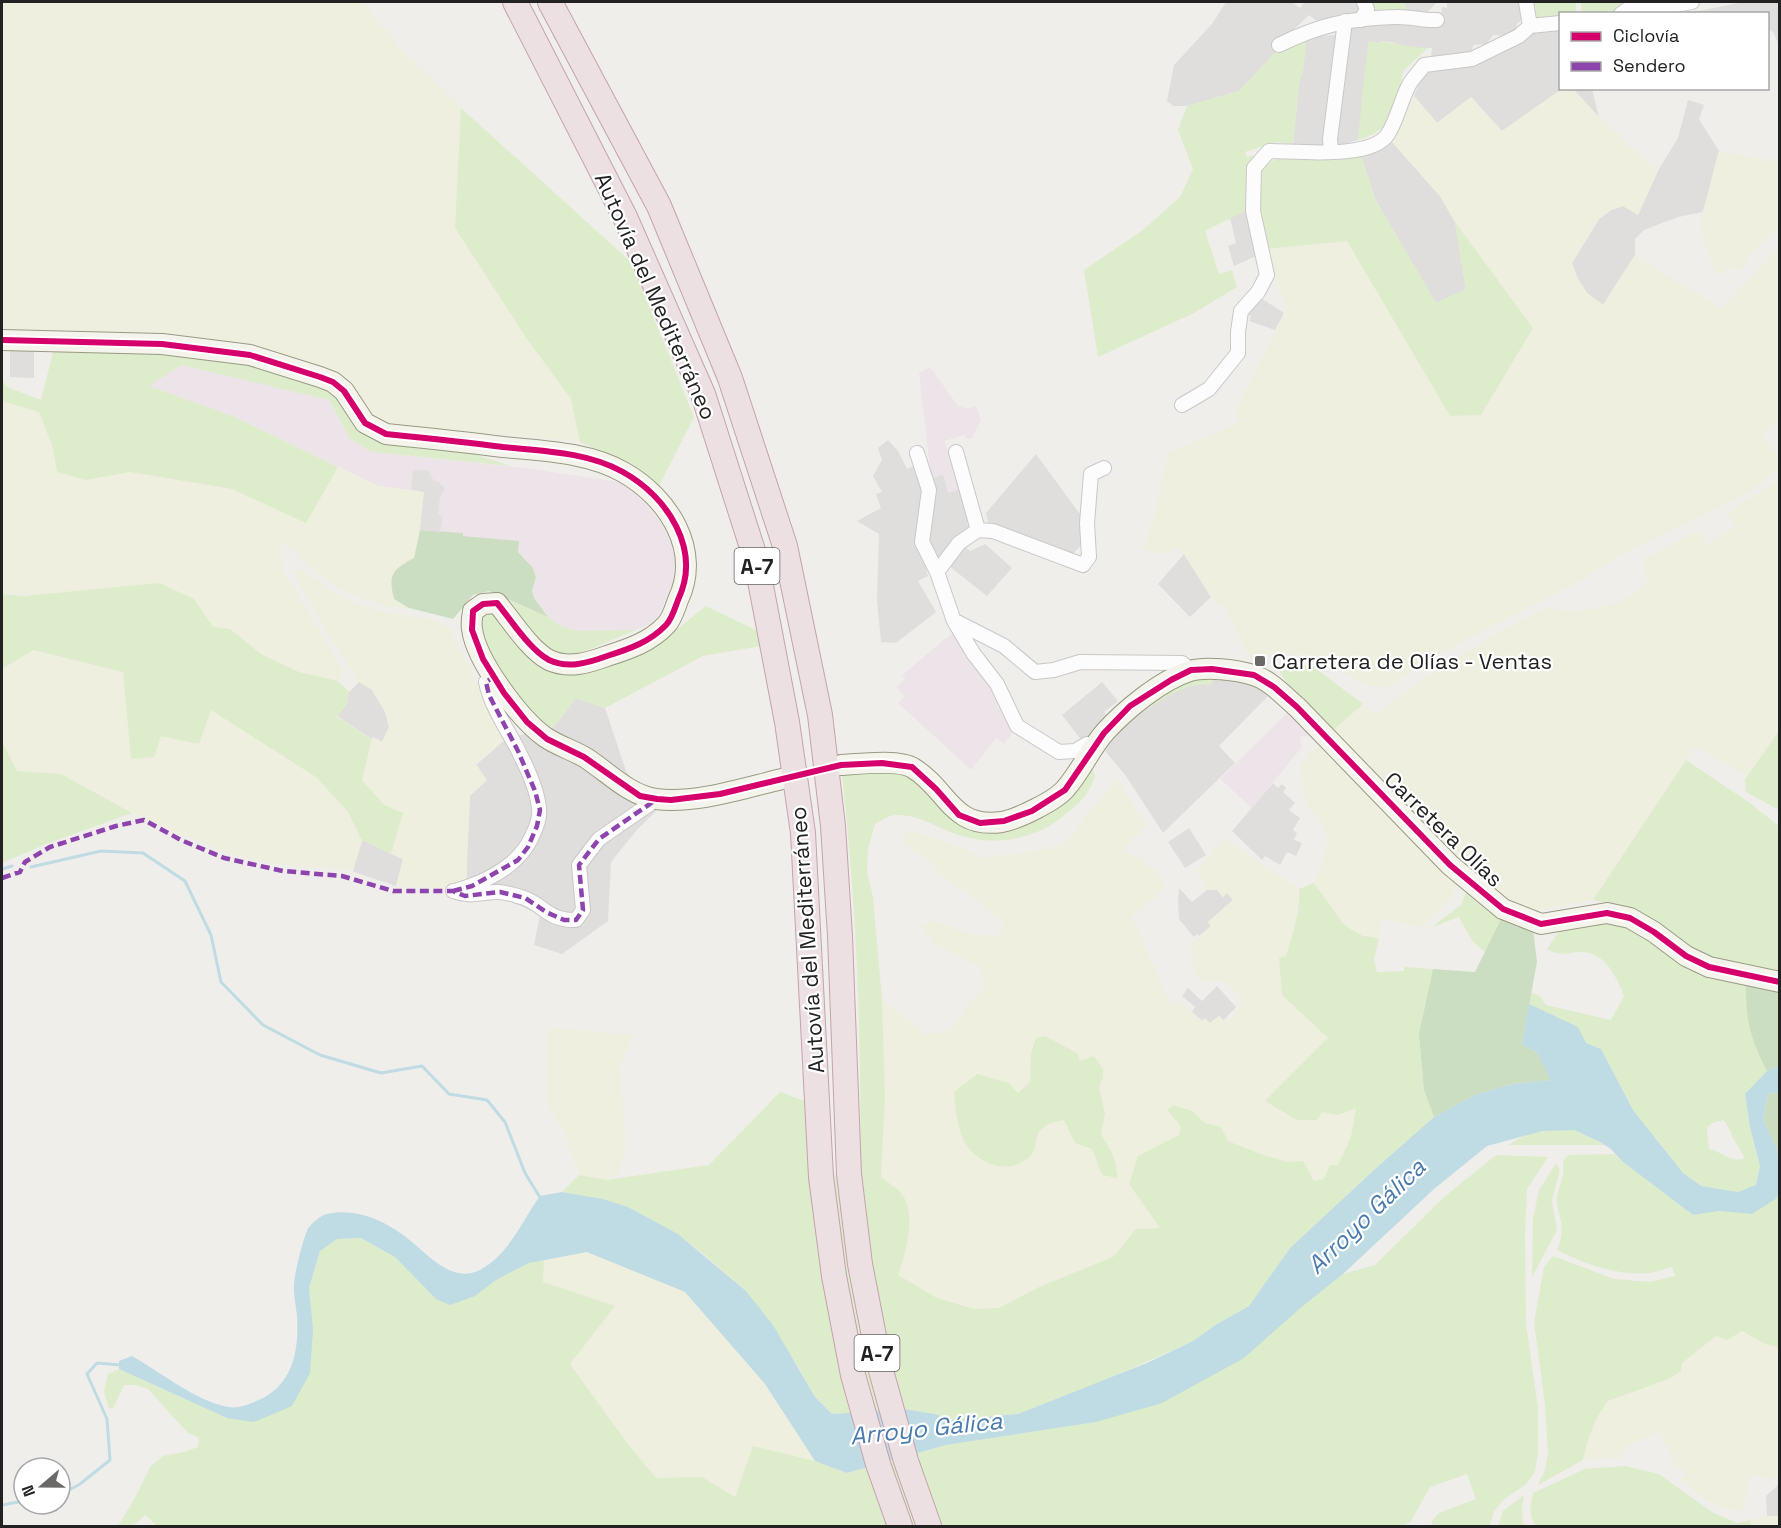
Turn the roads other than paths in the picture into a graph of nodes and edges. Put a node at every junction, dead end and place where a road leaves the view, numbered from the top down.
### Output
1 (515, 2) edge
2 (550, 2) edge
3 (1364, 2) edge
4 (1526, 2) edge
5 (1692, 2) edge
6 (1624, 12) edge
7 (1361, 20) junction
8 (1437, 20) dead end
9 (1345, 21) junction
10 (1559, 23) edge
11 (1530, 26) junction
12 (1279, 45) dead end
13 (1331, 152) junction
14 (2, 340) edge
15 (1182, 405) dead end
16 (956, 452) dead end
17 (917, 453) dead end
18 (1104, 468) dead end
19 (978, 530) junction
20 (936, 572) junction
21 (954, 621) junction
22 (1191, 670) junction
23 (494, 676) junction
24 (1094, 748) junction
25 (841, 765) dead end
26 (782, 779) dead end
27 (657, 799) junction
28 (1779, 982) edge
29 (900, 1527) edge
30 (929, 1527) edge

1 - 29 highway, Autovía del Mediterráneo / A-7
2 - 30 highway, Autovía del Mediterráneo / A-7
3 - 7 street
4 - 11 street
5 - 6 street
7 - 8 street
7 - 9 street
9 - 12 street
9 - 13 street
10 - 11 street
11 - 13 street
13 - 15 street
14 - 23 main road
16 - 19 street
17 - 20 street
18 - 19 street
19 - 20 street
20 - 21 street
21 - 22 street
21 - 24 street
22 - 24 main road
22 - 28 main road, Carretera Olías
23 - 27 main road
23 - 27 street
24 - 25 main road
26 - 27 main road

